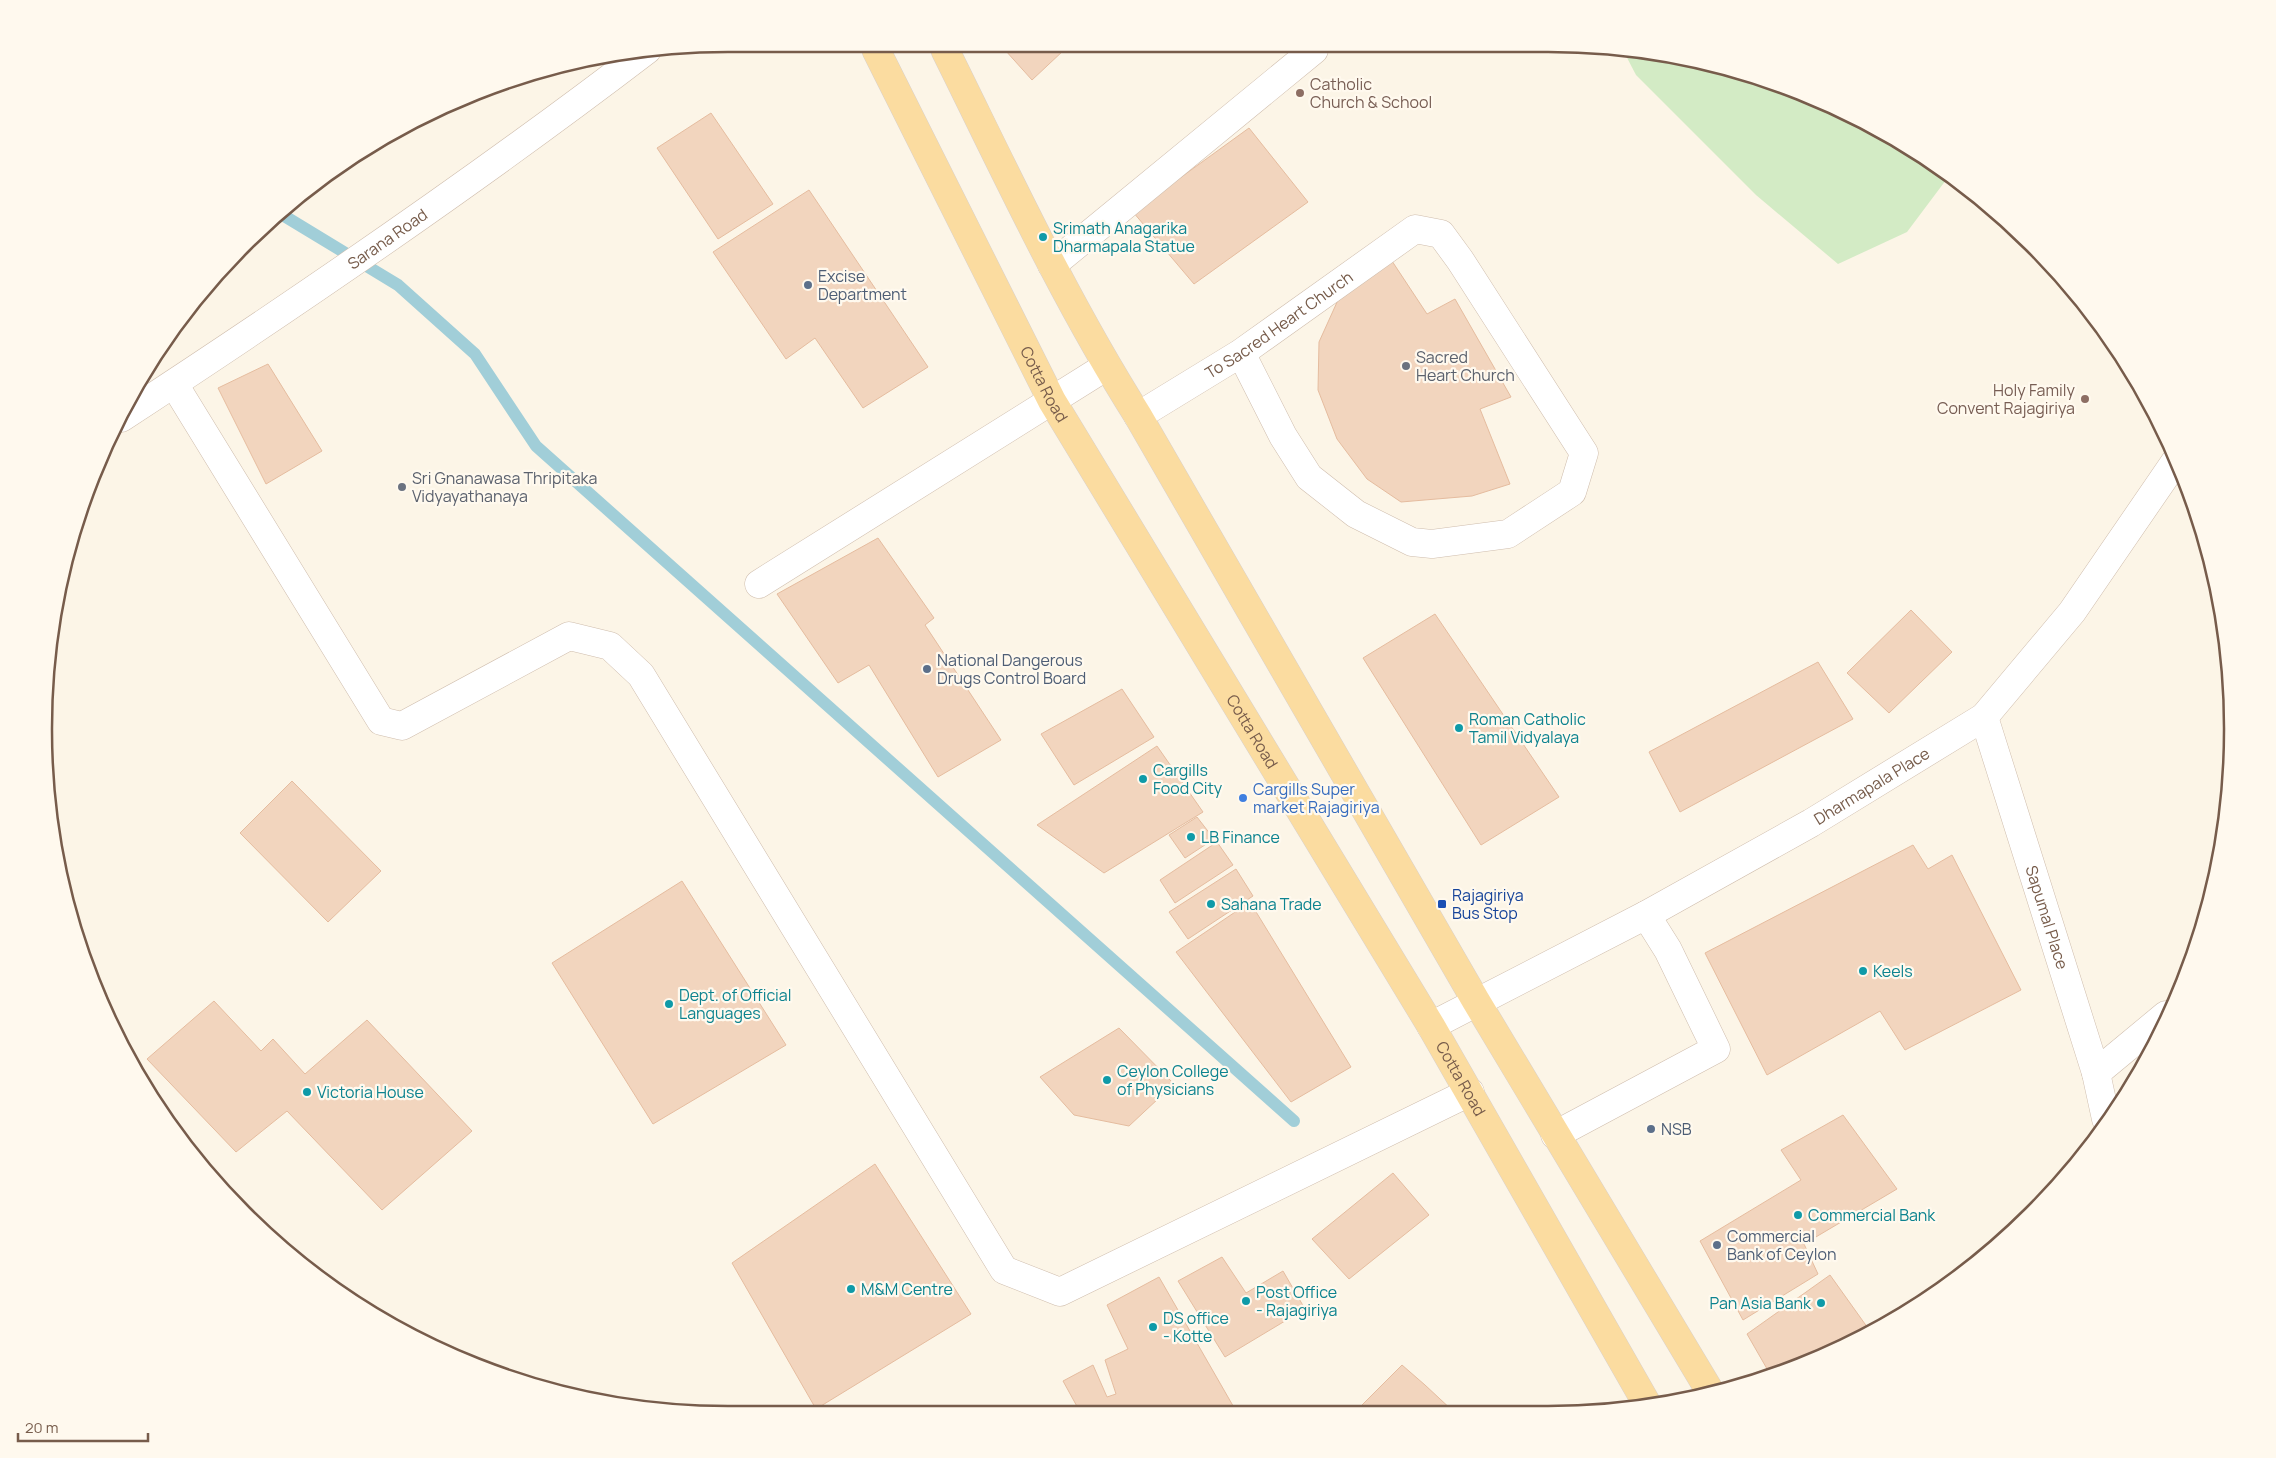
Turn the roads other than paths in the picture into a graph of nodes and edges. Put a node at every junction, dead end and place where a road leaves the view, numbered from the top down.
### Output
1 (877, 52) edge
2 (946, 52) edge
3 (1312, 52) edge
4 (635, 59) edge
5 (1052, 265) junction
6 (1241, 354) junction
7 (1107, 366) junction
8 (174, 384) junction
9 (1052, 401) junction
10 (132, 411) edge
11 (1138, 416) junction
12 (2171, 468) edge
13 (759, 584) dead end
14 (1984, 717) junction
15 (1646, 915) junction
16 (1476, 1001) junction
17 (2156, 1023) edge
18 (1431, 1026) junction
19 (2096, 1073) junction
20 (1470, 1092) junction
21 (2104, 1112) edge
22 (1556, 1134) junction
23 (1707, 1386) edge
24 (1644, 1399) edge

1 - 9 main road, Cotta Road
2 - 5 main road
3 - 5 street
4 - 8 street, Sarana Road
5 - 7 main road
6 - 6 street, To Sacred Heart Church
6 - 11 street, To Sacred Heart Church
7 - 9 street
7 - 11 main road
8 - 10 street, Sarana Road
8 - 20 street
9 - 13 street
9 - 18 main road, Cotta Road
11 - 16 main road
12 - 14 street, Dharmapala Place
14 - 15 street, Dharmapala Place
14 - 19 street, Sapumal Place
15 - 16 street, Dharmapala Place
15 - 22 street
16 - 18 street, Dharmapala Place
16 - 22 main road
17 - 19 street
18 - 20 main road, Cotta Road
19 - 21 street, Sapumal Place
20 - 24 main road, Cotta Road
22 - 23 main road

